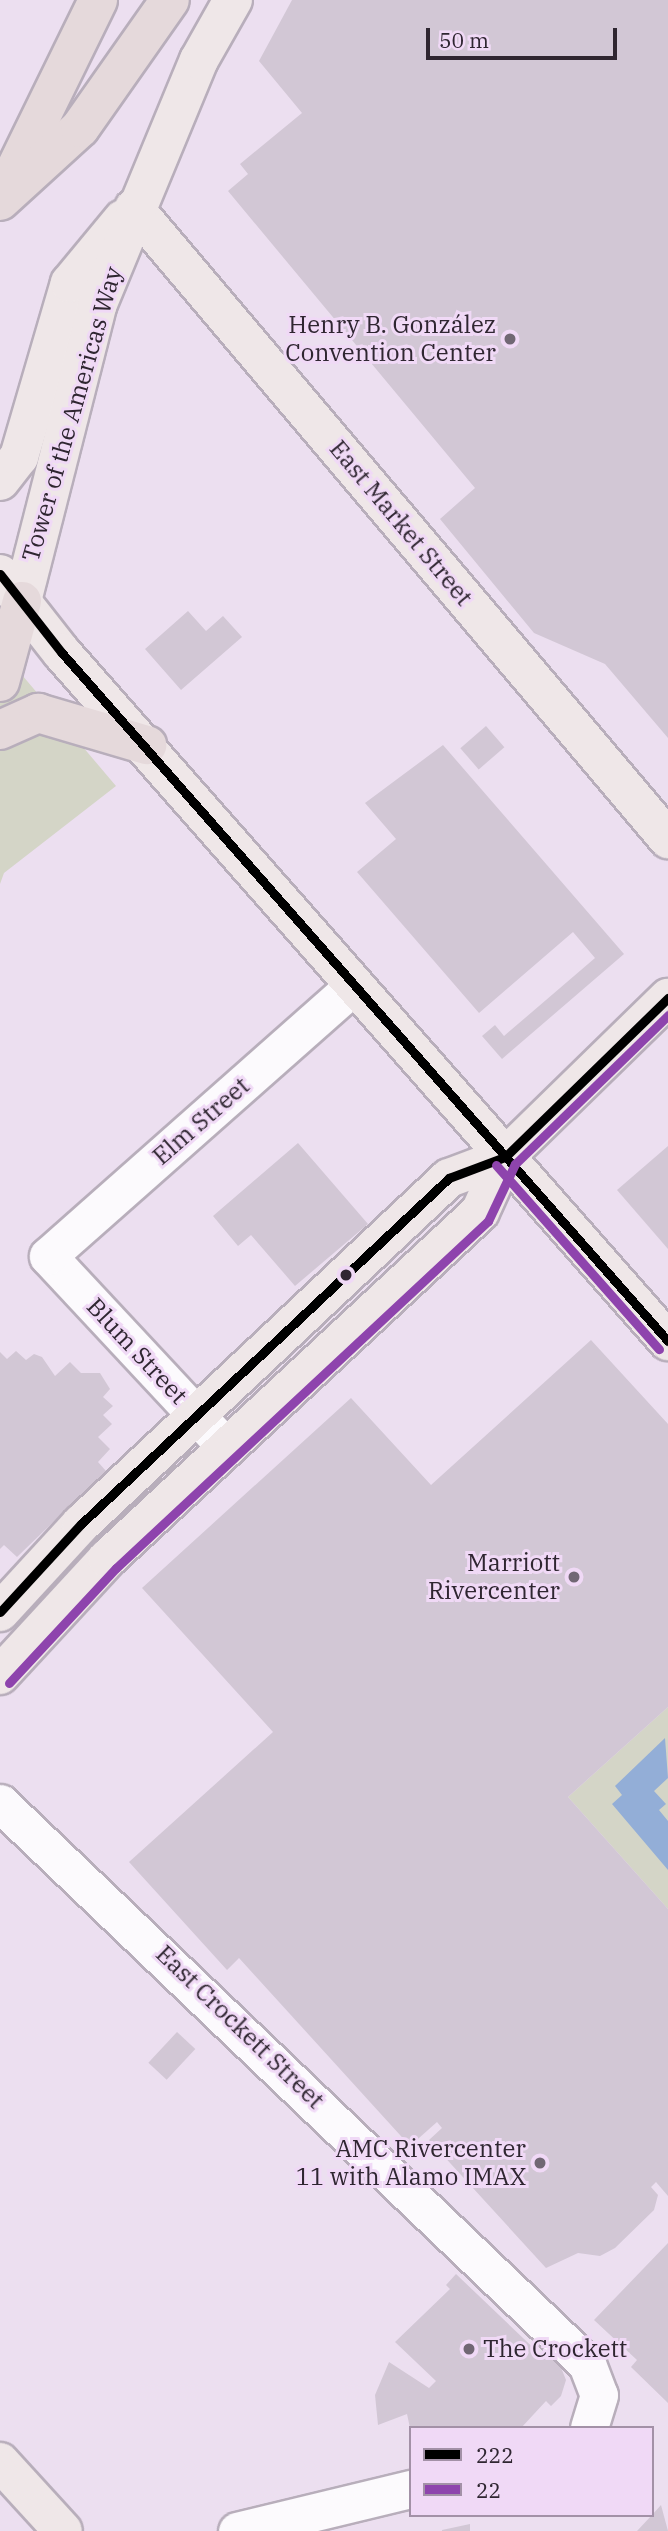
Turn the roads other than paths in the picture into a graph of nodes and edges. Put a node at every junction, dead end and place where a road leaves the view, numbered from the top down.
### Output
1 (98, 0) edge
2 (170, 0) edge
3 (233, 0) edge
4 (0, 201) edge
5 (134, 208) junction
6 (0, 481) edge
7 (11, 587) edge
8 (0, 682) edge
9 (0, 730) edge
10 (147, 745) junction
11 (668, 839) edge
12 (353, 986) junction
13 (668, 998) edge
14 (505, 1157) junction
15 (48, 1256) joint
16 (668, 1341) edge
17 (196, 1415) junction
18 (226, 1447) junction
19 (0, 1612) edge
20 (0, 1675) edge
21 (0, 1804) edge
22 (592, 2421) edge
23 (0, 2462) edge
24 (409, 2489) edge
25 (62, 2531) edge
26 (237, 2531) edge

1 - 4 highway
2 - 4 highway
3 - 5 main road, Tower of the Americas Way
5 - 6 main road
5 - 7 main road, Tower of the Americas Way
5 - 11 main road, East Market Street
7 - 8 highway
7 - 10 main road
9 - 10 highway
10 - 12 main road
12 - 14 main road
12 - 15 street, Elm Street
13 - 14 main road
14 - 16 main road
14 - 17 main road
14 - 18 main road
15 - 17 street, Blum Street
17 - 18 street, Blum Street
17 - 19 main road
18 - 20 main road
21 - 22 street, East Crockett Street
23 - 25 main road
24 - 26 street

